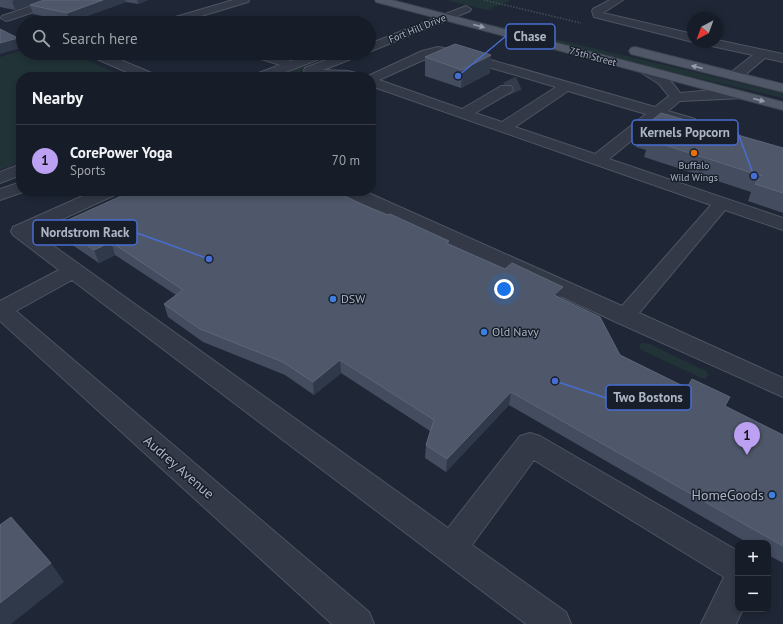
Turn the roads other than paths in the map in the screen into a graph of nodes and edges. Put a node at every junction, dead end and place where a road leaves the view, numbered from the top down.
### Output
1 (60, 0) edge
2 (244, 0) edge
3 (380, 0) edge
4 (618, 0) edge
5 (448, 5) joint
6 (472, 11) joint
7 (428, 13) junction
8 (193, 16) edge
9 (446, 17) junction
10 (3, 18) edge
11 (410, 20) dead end
12 (16, 22) edge
13 (723, 34) edge
14 (687, 37) edge
15 (376, 45) edge
16 (723, 45) edge
17 (783, 47) edge
18 (620, 48) dead end
19 (762, 54) junction
20 (783, 58) edge
21 (110, 60) edge
22 (271, 60) edge
23 (313, 60) edge
24 (336, 60) edge
25 (343, 60) edge
26 (647, 70) junction
27 (138, 72) edge
28 (296, 72) edge
29 (348, 72) edge
30 (735, 76) junction
31 (376, 85) edge
32 (567, 86) junction
33 (376, 87) edge
34 (783, 88) edge
35 (506, 89) tunnel mouth
36 (740, 95) junction
37 (676, 97) junction
38 (783, 106) edge
39 (657, 113) junction
40 (463, 114) junction
41 (702, 126) edge
42 (503, 128) junction
43 (598, 160) junction
44 (16, 172) edge
45 (0, 178) edge
46 (16, 189) edge
47 (0, 196) edge
48 (98, 196) edge
49 (361, 196) edge
50 (722, 203) junction
51 (783, 224) edge
52 (73, 271) junction
53 (0, 310) edge
54 (624, 317) junction
55 (783, 388) edge
56 (451, 548) junction
57 (735, 566) edge
58 (735, 590) edge
59 (545, 621) edge
60 (357, 624) edge
61 (718, 624) edge

1 - 10 street
2 - 8 street
3 - 7 main road, 75th Street
4 - 14 street
5 - 6 main road
5 - 7 street, Fort Hill Drive
6 - 9 street, Fort Hill Drive
7 - 9 main road, 75th Street
7 - 11 street, Fort Hill Drive
9 - 15 street, Fort Hill Drive
9 -> 26 main road, 75th Street
10 - 12 street
13 - 17 street
16 - 19 street
30 -> 18 main road, 75th Street
19 - 20 street
19 - 30 street
21 - 27 street
22 - 28 street
23 - 28 street
24 - 28 street
25 - 29 street
26 - 36 main road, 75th Street
26 - 37 street
30 - 34 main road, 75th Street
31 - 32 street
32 - 39 street
32 - 42 street
33 - 40 street
35 - 40 street
36 - 37 street
36 -> 38 main road, 75th Street
37 - 39 street
39 - 41 street
39 - 43 street
40 - 42 street
42 - 43 street
43 - 50 street
44 - 45 street
46 - 47 street
48 - 52 street
49 - 54 street
50 - 51 street
50 - 54 street
52 - 53 street
52 - 56 street
53 - 60 street, Audrey Avenue
54 - 55 street
56 - 57 street
56 - 59 street
58 - 61 street

